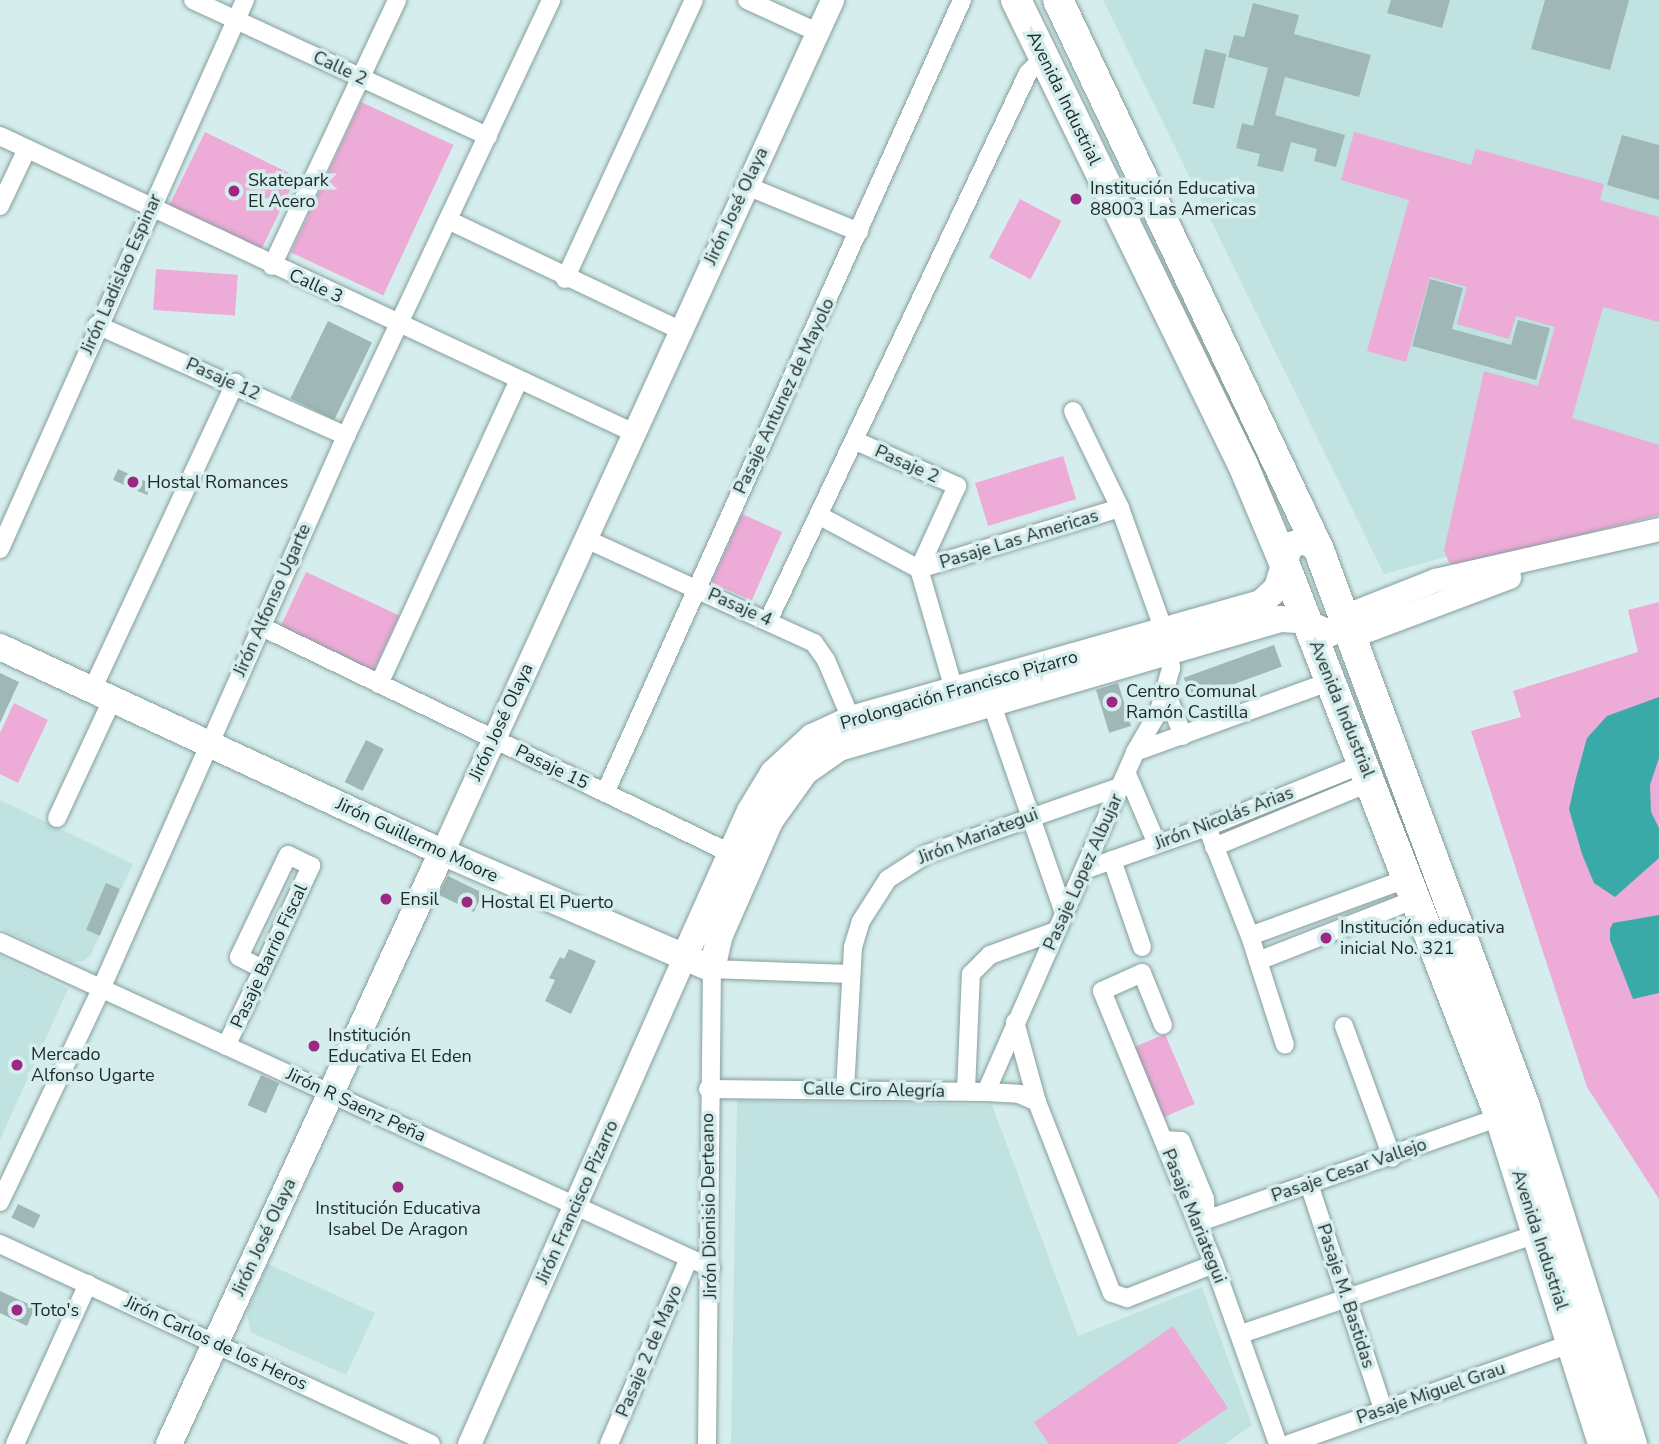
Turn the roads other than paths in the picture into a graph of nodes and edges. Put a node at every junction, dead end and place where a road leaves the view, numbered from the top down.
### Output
1 (193, 0) edge
2 (245, 0) edge
3 (397, 0) edge
4 (551, 0) edge
5 (694, 0) edge
6 (747, 0) edge
7 (832, 0) edge
8 (962, 0) edge
9 (1017, 0) edge
10 (1058, 0) edge
11 (236, 20) junction
12 (817, 32) junction
13 (1044, 57) junction
14 (360, 78) junction
15 (0, 136) edge
16 (488, 136) junction
17 (27, 149) junction
18 (747, 186) junction
19 (0, 206) edge
20 (150, 210) junction
21 (448, 220) junction
22 (859, 232) junction
23 (272, 266) junction
24 (565, 279) junction
25 (399, 324) junction
26 (97, 325) junction
27 (678, 329) junction
28 (519, 380) junction
29 (234, 383) junction
30 (1073, 411) dead end
31 (634, 433) junction
32 (346, 436) junction
33 (856, 442) junction
34 (1120, 509) junction
35 (8, 514) edge
36 (820, 516) junction
37 (1659, 529) edge
38 (586, 539) junction
39 (0, 549) edge
40 (1319, 550) junction
41 (1283, 560) junction
42 (919, 569) junction
43 (696, 588) junction
44 (769, 619) junction
45 (1309, 624) junction
46 (260, 626) junction
47 (1348, 626) junction
48 (1166, 641) junction
49 (0, 647) edge
50 (1331, 681) junction
51 (379, 684) junction
52 (1166, 692) junction
53 (102, 695) junction
54 (957, 700) junction
55 (990, 702) junction
56 (851, 719) junction
57 (1183, 736) junction
58 (494, 739) junction
59 (206, 743) junction
60 (1135, 752) junction
61 (1367, 773) junction
62 (1125, 780) junction
63 (605, 793) junction
64 (1027, 816) junction
65 (57, 818) dead end
66 (1208, 827) junction
67 (1157, 844) junction
68 (1214, 847) junction
69 (442, 852) junction
70 (730, 853) junction
71 (1112, 860) junction
72 (1084, 870) junction
73 (1410, 890) junction
74 (1065, 913) junction
75 (1056, 931) junction
76 (1250, 936) junction
77 (0, 943) edge
78 (1142, 947) dead end
79 (683, 960) junction
80 (1258, 961) junction
81 (263, 969) junction
82 (712, 969) junction
83 (848, 974) junction
84 (100, 989) junction
85 (1016, 1022) junction
86 (1163, 1025) dead end
87 (1344, 1027) dead end
88 (1285, 1045) dead end
89 (226, 1046) junction
90 (708, 1089) junction
91 (845, 1090) junction
92 (966, 1091) junction
93 (986, 1092) junction
94 (331, 1093) junction
95 (1037, 1102) junction
96 (1500, 1117) junction
97 (1392, 1157) junction
98 (1309, 1184) junction
99 (0, 1202) edge
100 (574, 1207) junction
101 (1202, 1221) junction
102 (1537, 1234) junction
103 (0, 1244) edge
104 (689, 1258) junction
105 (1214, 1264) junction
106 (712, 1268) junction
107 (88, 1284) junction
108 (1348, 1299) junction
109 (1241, 1334) junction
110 (216, 1342) junction
111 (1573, 1343) junction
112 (1383, 1409) junction
113 (15, 1444) edge
114 (169, 1444) edge
115 (431, 1444) edge
116 (469, 1444) edge
117 (609, 1444) edge
118 (707, 1444) edge
119 (1278, 1444) edge
120 (1289, 1444) edge
121 (1602, 1444) edge
122 (1631, 1444) edge

1 - 11 street, Calle 2
2 - 11 street, Jirón Ladislao Espinar
3 - 14 street
4 - 16 street, Jirón Alfonso Ugarte
5 - 24 street
6 - 12 street
7 - 12 street, Jirón José Olaya
8 - 22 street, Pasaje Antunez de Mayolo
9 - 13 main road, Avenida Industrial
10 - 40 main road, Avenida Industrial
11 - 14 street, Calle 2
11 - 20 street, Jirón Ladislao Espinar
12 - 18 street, Jirón José Olaya
13 - 33 street
13 - 41 main road, Avenida Industrial
14 - 16 street, Calle 2
14 - 23 street
15 - 17 street, Calle 3
16 - 21 street, Jirón Alfonso Ugarte
17 - 19 street
17 - 20 street, Calle 3
18 - 22 street
18 - 27 street, Jirón José Olaya
20 - 23 street, Calle 3
20 - 26 street, Jirón Ladislao Espinar
21 - 24 street
21 - 25 street, Jirón Alfonso Ugarte
22 - 43 street, Pasaje Antunez de Mayolo
23 - 25 street, Calle 3
24 - 27 street
25 - 28 street, Calle 3
25 - 32 street, Jirón Alfonso Ugarte
26 - 29 street, Pasaje 12
26 - 35 street, Jirón Ladislao Espinar
27 - 31 street, Jirón José Olaya
28 - 31 street, Calle 3
28 - 51 street
29 - 32 street, Pasaje 12
29 - 53 street
30 - 34 street, Pasaje Lopez Albujar
31 - 38 street, Jirón José Olaya
32 - 46 street, Jirón Alfonso Ugarte
33 - 36 street
33 - 42 street, Pasaje 2
34 - 42 street, Pasaje Las Americas
34 - 48 street, Pasaje Lopez Albujar
35 - 39 street, Jirón Ladislao Espinar
36 - 42 street
36 - 44 street
37 - 47 street
38 - 43 street, Pasaje 4
38 - 58 street, Jirón José Olaya
40 - 41 main road
40 - 47 main road, Avenida Industrial
41 - 45 main road, Avenida Industrial
41 - 48 main road, Prolongación Francisco Pizarro
42 - 54 street
43 - 44 street, Pasaje 4
43 - 63 street, Pasaje Antunez de Mayolo
44 - 56 street, Pasaje 4
45 - 47 main road, Prolongación Francisco Pizarro
45 - 48 main road, Prolongación Francisco Pizarro
45 - 50 main road, Avenida Industrial
46 - 51 street, Pasaje 15
46 - 59 street, Jirón Alfonso Ugarte
47 - 122 main road, Avenida Industrial
48 - 52 street, Pasaje Lopez Albujar
48 - 54 main road, Prolongación Francisco Pizarro
48 - 55 main road, Prolongación Francisco Pizarro
49 - 53 main road, Jirón Guillermo Moore
50 - 57 street
50 - 61 main road, Avenida Industrial
51 - 58 street, Pasaje 15
52 - 57 street
52 - 60 street, Pasaje Lopez Albujar
53 - 59 main road, Jirón Guillermo Moore
53 - 65 street
54 - 55 main road, Prolongación Francisco Pizarro
54 - 56 main road, Prolongación Francisco Pizarro
54 - 82 main road, Prolongación Francisco Pizarro
55 - 64 street
56 - 70 main road, Prolongación Francisco Pizarro
57 - 60 street
58 - 63 street, Pasaje 15
58 - 69 street, Jirón José Olaya
59 - 69 main road, Jirón Guillermo Moore
59 - 84 street, Jirón Alfonso Ugarte
60 - 62 street, Pasaje Lopez Albujar
61 - 66 street, Jirón Nicolás Arias
61 - 68 street, Jirón Nicolás Arias
61 - 73 main road, Avenida Industrial
62 - 64 street, Jirón Mariategui
62 - 67 street
62 - 72 street, Pasaje Lopez Albujar
63 - 70 street, Pasaje 15
64 - 74 street
64 - 83 street, Jirón Mariategui
66 - 67 street, Jirón Nicolás Arias
66 - 68 street
67 - 71 street, Jirón Nicolás Arias
68 - 76 street
69 - 79 main road, Jirón Guillermo Moore
69 - 94 main road, Jirón José Olaya
70 - 79 main road, Prolongación Francisco Pizarro
71 - 72 street, Jirón Nicolás Arias
71 - 78 street
72 - 74 street, Pasaje Lopez Albujar
73 - 76 street
73 - 80 street
73 - 96 main road, Avenida Industrial
74 - 75 street, Pasaje Lopez Albujar
75 - 85 street, Pasaje Lopez Albujar
75 - 92 street
76 - 80 street
77 - 84 street, Jirón R Saenz Peña
79 - 82 main road, Jirón Guillermo Moore
79 - 100 street, Jirón Francisco Pizarro
80 - 88 street
81 - 81 street, Pasaje Barrio Fiscal
81 - 89 street, Pasaje Barrio Fiscal
82 - 83 street, Jirón Guillermo Moore
82 - 90 street, Jirón Dionisio Derteano
83 - 91 street, Jirón Mariategui
84 - 89 street, Jirón R Saenz Peña
84 - 99 street, Jirón Alfonso Ugarte
85 - 93 street, Pasaje Lopez Albujar
85 - 95 street
86 - 101 street, Pasaje Mariategui
87 - 97 street
89 - 94 street, Jirón R Saenz Peña
90 - 91 street, Calle Ciro Alegría
90 - 106 street, Jirón Dionisio Derteano
91 - 92 street, Calle Ciro Alegría
92 - 93 street, Calle Ciro Alegría
93 - 95 street, Calle Ciro Alegría
94 - 100 street, Jirón R Saenz Peña
94 - 110 main road, Jirón José Olaya
95 - 105 street
96 - 97 street, Pasaje Cesar Vallejo
96 - 102 main road, Avenida Industrial
97 - 98 street, Pasaje Cesar Vallejo
98 - 101 street, Pasaje Cesar Vallejo
98 - 108 street, Pasaje M. Bastidas
100 - 104 street, Jirón R Saenz Peña
100 - 116 street, Jirón Francisco Pizarro
101 - 105 street, Pasaje Mariategui
102 - 108 street
102 - 111 main road, Avenida Industrial
103 - 107 street, Jirón Carlos de los Heros
104 - 106 street, Jirón R Saenz Peña
104 - 117 street, Pasaje 2 de Mayo
105 - 109 street, Pasaje Mariategui
106 - 118 street, Jirón Dionisio Derteano
107 - 110 street, Jirón Carlos de los Heros
107 - 113 street
108 - 109 street
108 - 112 street, Pasaje M. Bastidas
109 - 119 street, Pasaje Mariategui
110 - 114 main road, Jirón José Olaya
110 - 115 street, Jirón Carlos de los Heros
111 - 112 street, Pasaje Miguel Grau
111 - 121 main road, Avenida Industrial
112 - 120 street, Pasaje Miguel Grau

